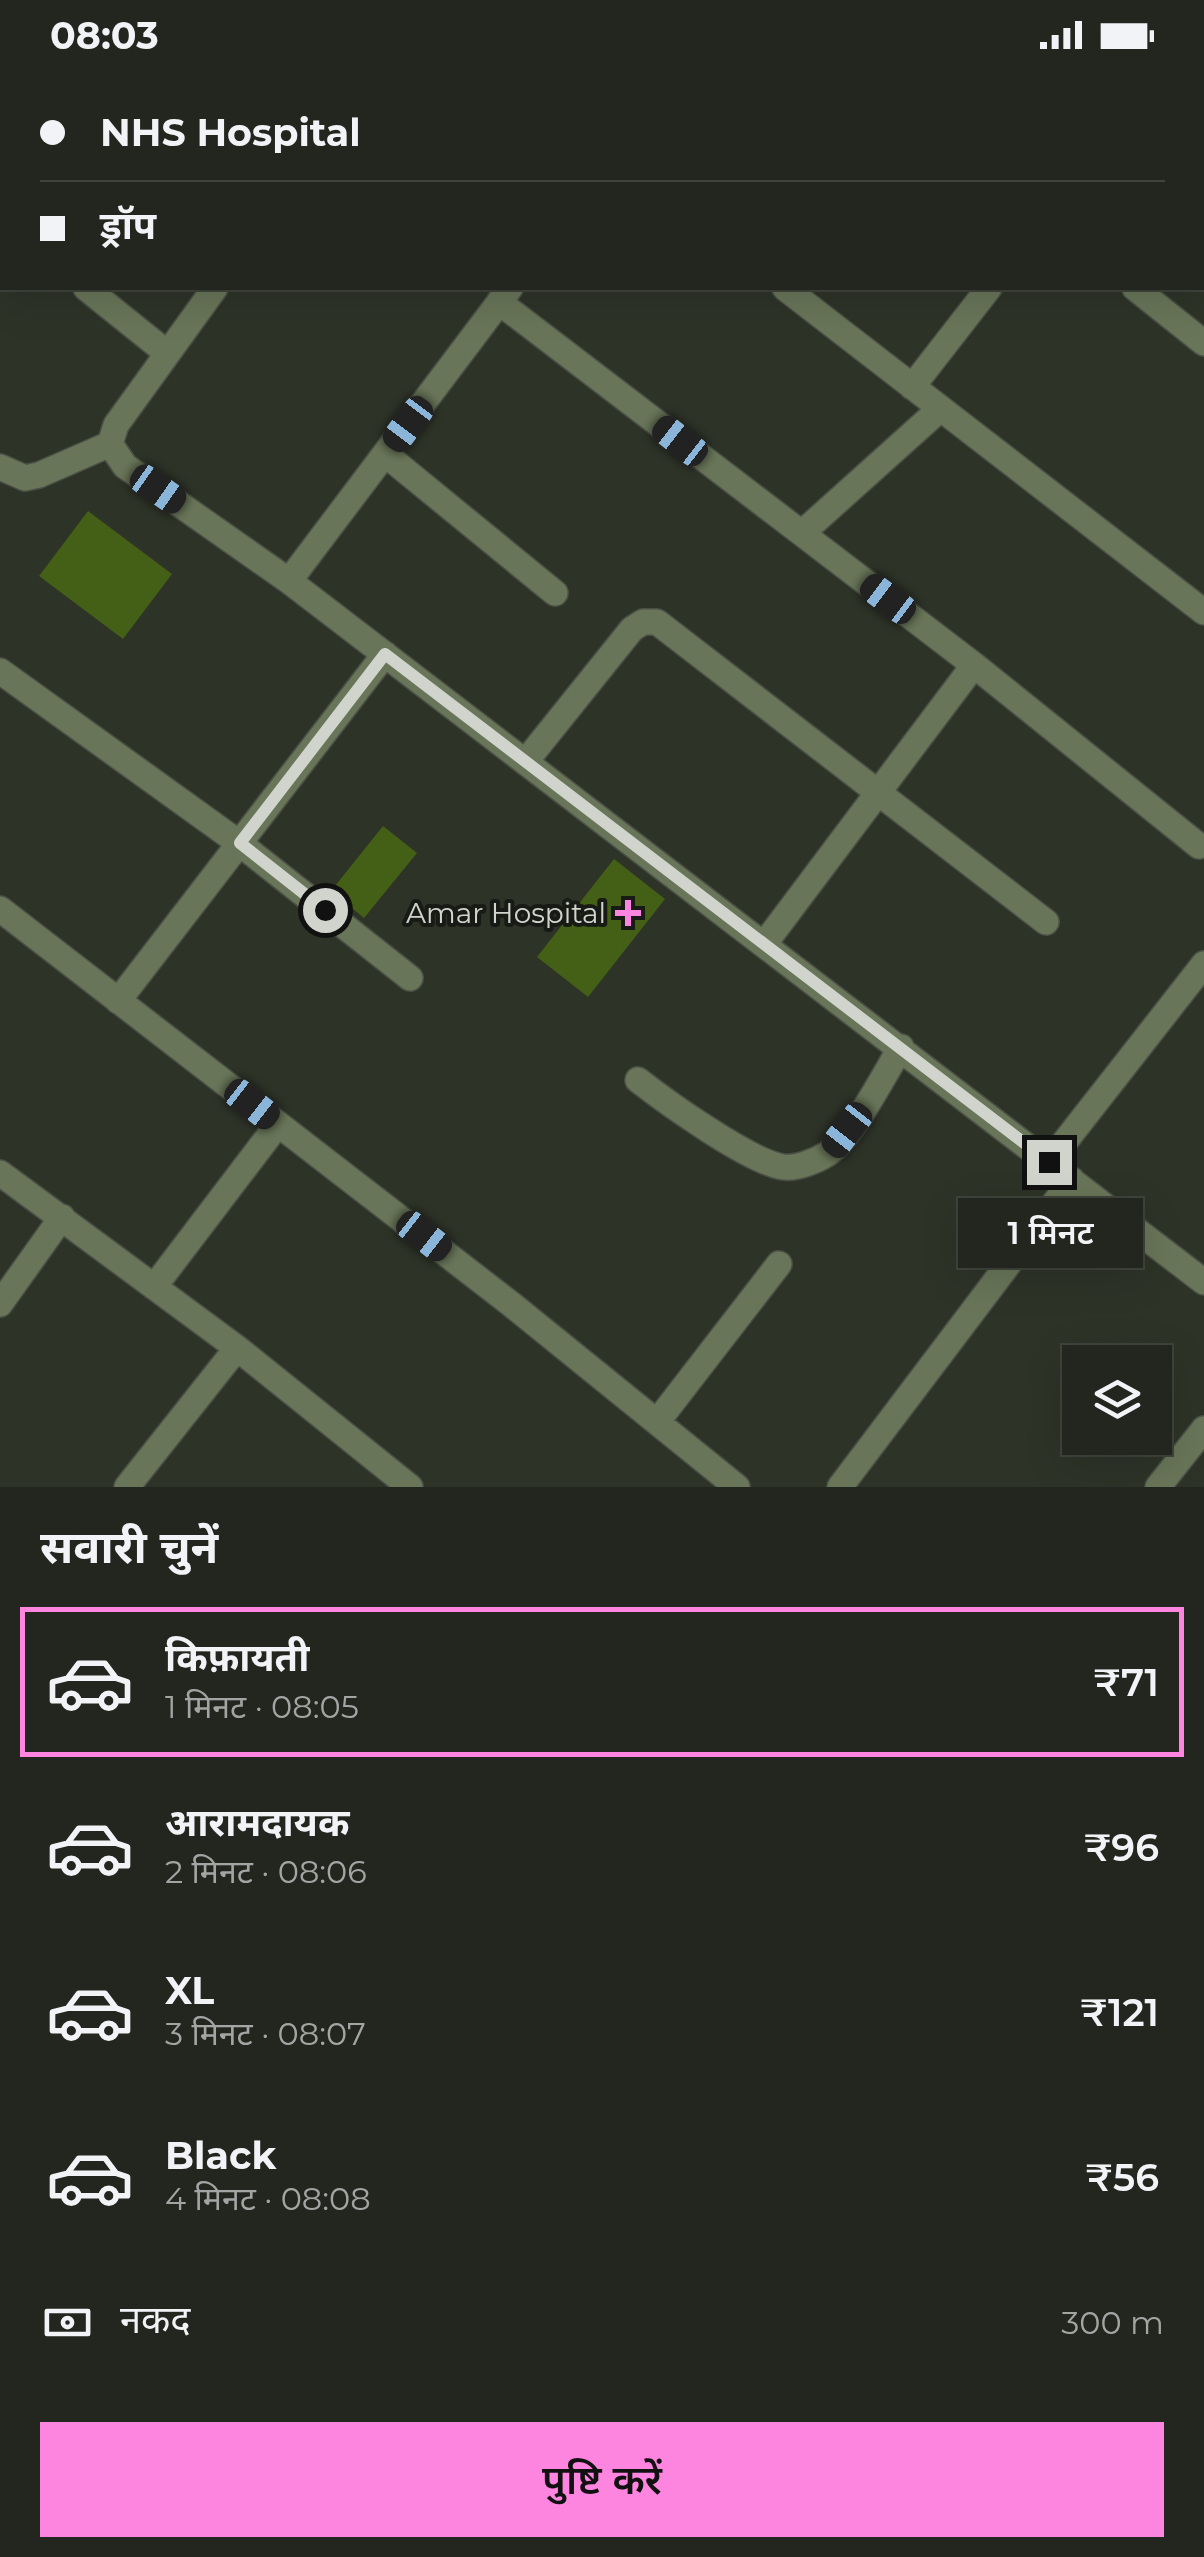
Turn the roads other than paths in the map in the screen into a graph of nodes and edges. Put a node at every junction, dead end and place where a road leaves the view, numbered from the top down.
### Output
1 (89, 290) edge
2 (215, 290) edge
3 (789, 290) edge
4 (986, 290) edge
5 (1138, 290) edge
6 (504, 295) edge
7 (1204, 343) edge
8 (168, 353) junction
9 (912, 387) junction
10 (940, 409) junction
11 (110, 444) junction
12 (384, 454) junction
13 (0, 467) edge
14 (802, 533) junction
15 (289, 581) junction
16 (555, 593) dead end
17 (1204, 612) edge
18 (385, 654) junction
19 (974, 665) junction
20 (0, 670) edge
21 (526, 762) junction
22 (879, 792) junction
23 (240, 843) junction
24 (1199, 846) dead end
25 (0, 909) edge
26 (1046, 922) dead end
27 (765, 943) junction
28 (1201, 975) edge
29 (410, 978) dead end
30 (118, 1000) junction
31 (901, 1046) junction
32 (638, 1080) dead end
33 (278, 1124) junction
34 (1049, 1162) junction
35 (0, 1173) edge
36 (1072, 1180) junction
37 (62, 1217) junction
38 (780, 1264) dead end
39 (1204, 1282) edge
40 (154, 1287) junction
41 (0, 1304) edge
42 (237, 1348) junction
43 (656, 1422) junction
44 (1204, 1429) edge
45 (402, 1484) edge
46 (126, 1487) edge
47 (737, 1487) edge
48 (840, 1487) edge
49 (1158, 1487) edge

1 - 8 street
2 - 8 street
3 - 9 street
4 - 9 street
5 - 7 street
6 - 12 street
6 - 14 street
8 - 11 street
9 - 10 street
10 - 14 street
10 - 17 street
11 - 13 street
11 - 15 street
12 - 15 street
12 - 16 street
14 - 19 street
15 - 18 street
18 - 21 street
18 - 23 street
19 - 22 street
19 - 24 street
20 - 23 street
21 - 22 street
21 - 27 street
22 - 26 street
22 - 27 street
23 - 29 street
23 - 30 street
25 - 30 street
27 - 31 street
28 - 34 street
30 - 33 street
31 - 32 street
31 - 34 street
33 - 40 street
33 - 43 street
34 - 36 street
35 - 37 street
36 - 39 street
36 - 48 street
37 - 40 street
37 - 41 street
38 - 43 street
40 - 42 street
42 - 45 street
42 - 46 street
43 - 47 street
44 - 49 street

